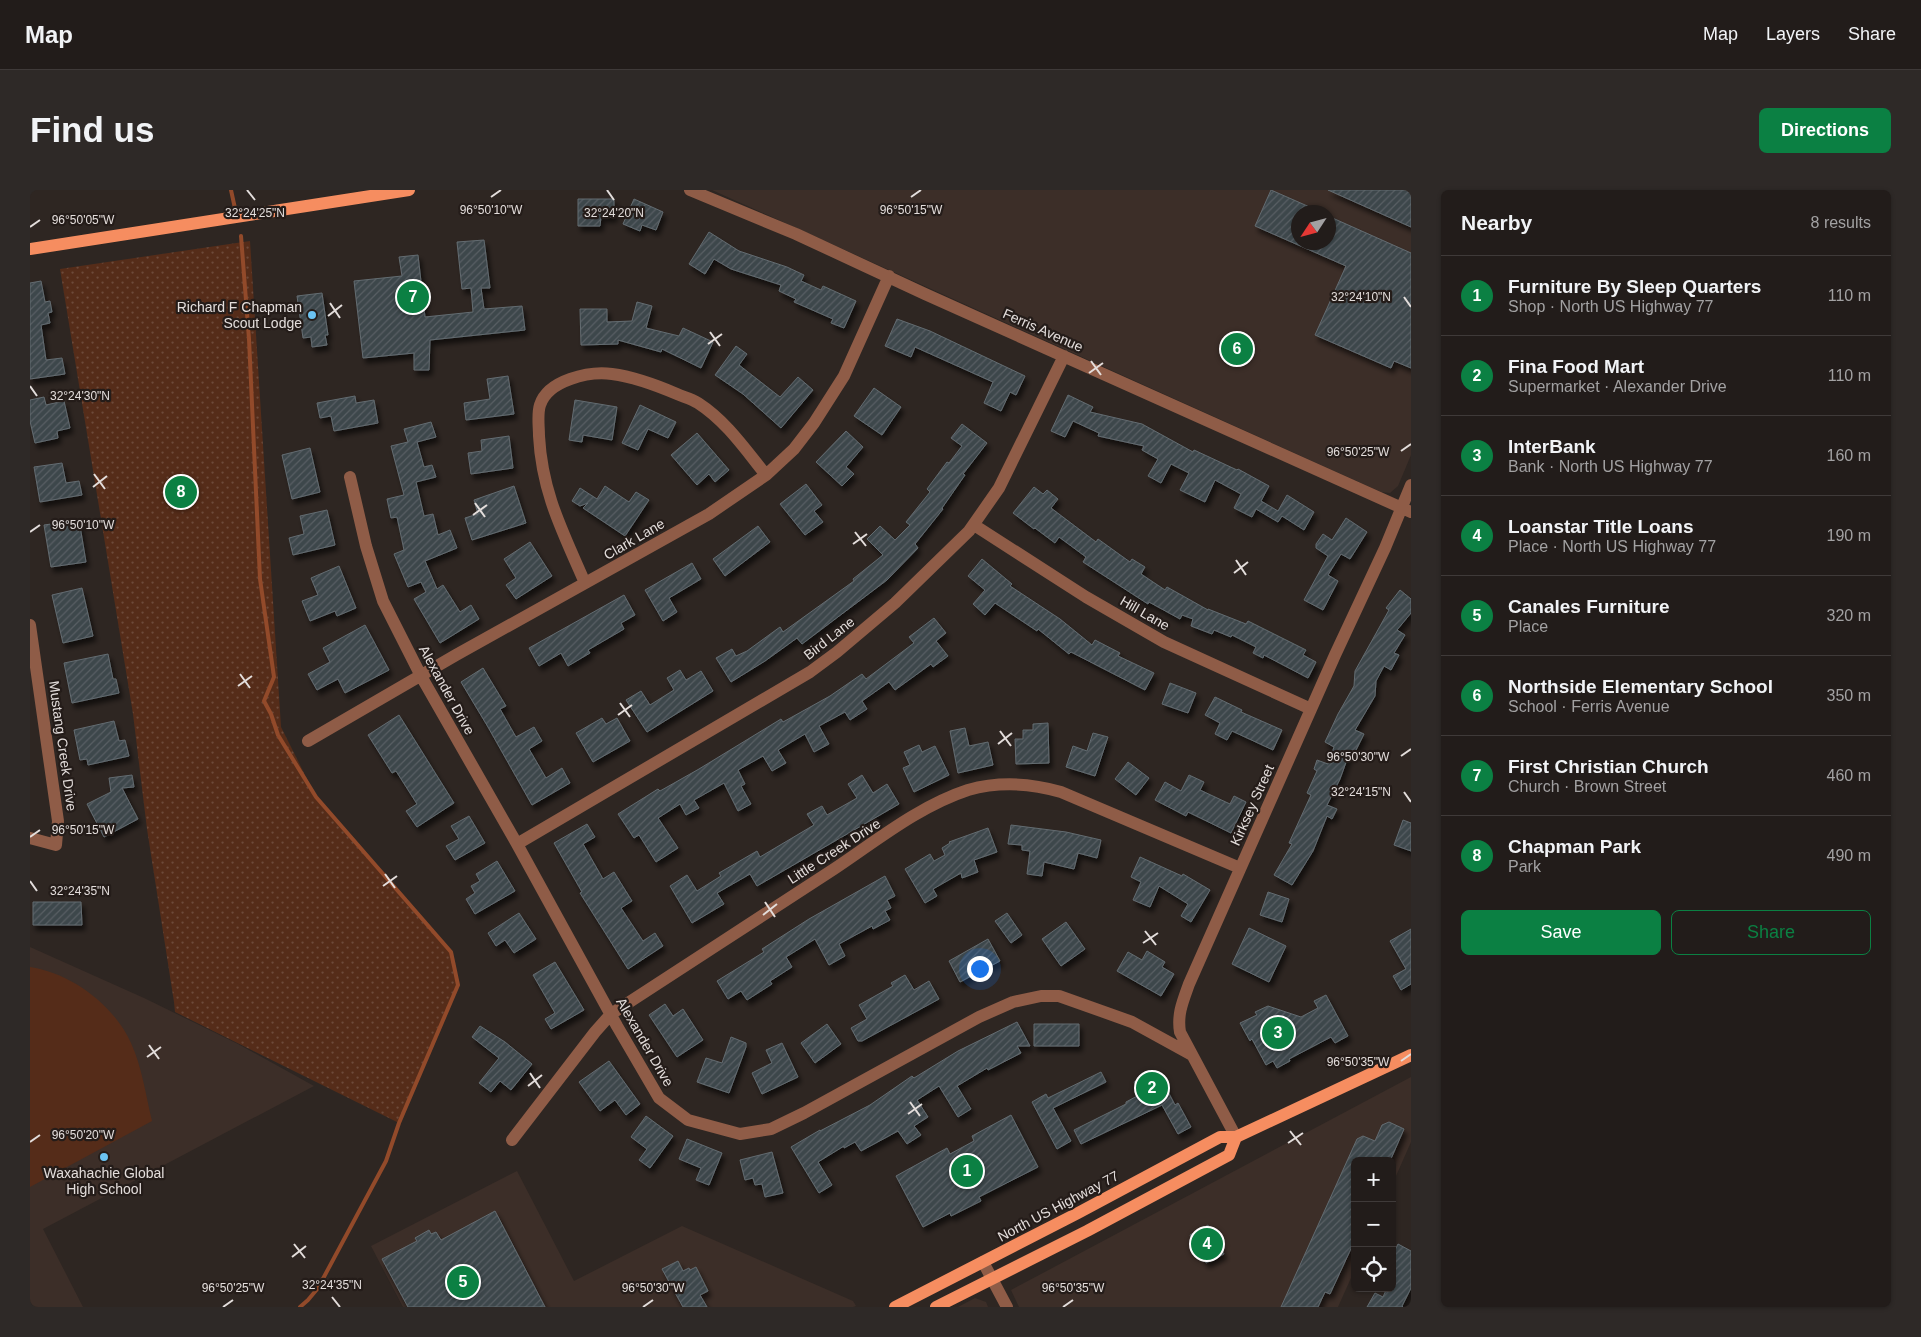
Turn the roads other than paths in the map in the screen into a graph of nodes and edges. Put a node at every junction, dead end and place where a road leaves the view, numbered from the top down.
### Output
1 (409, 190) edge
2 (690, 190) edge
3 (381, 192) edge
4 (30, 249) edge
5 (889, 276) junction
6 (1064, 356) junction
7 (766, 475) junction
8 (350, 477) dead end
9 (1411, 485) edge
10 (1406, 510) edge
11 (974, 525) junction
12 (585, 583) junction
13 (30, 625) edge
14 (421, 676) junction
15 (1311, 709) junction
16 (308, 741) dead end
17 (30, 838) edge
18 (517, 844) junction
19 (1240, 868) junction
20 (611, 1014) junction
21 (1192, 1055) junction
22 (1411, 1055) edge
23 (1236, 1137) junction
24 (512, 1140) dead end
25 (983, 1262) junction
26 (991, 1278) junction
27 (894, 1307) edge
28 (936, 1307) edge
29 (1007, 1307) edge

1 - 3 main road
2 - 5 street, Ferris Avenue
3 - 4 main road
5 - 6 street, Ferris Avenue
5 - 7 street, Clark Lane
6 - 10 street, Ferris Avenue
6 - 11 street, Bird Lane
7 - 12 street, Clark Lane
7 - 12 street
8 - 14 street, Alexander Drive
9 - 10 street, Kirksey Street
10 - 15 street, Kirksey Street
11 - 15 street, Hill Lane
11 - 18 street, Bird Lane
12 - 14 street, Clark Lane
13 - 17 street, Mustang Creek Drive
14 - 16 street, Clark Lane
14 - 18 street, Alexander Drive
15 - 19 street, Kirksey Street
18 - 20 street, Alexander Drive
19 - 20 street, Little Creek Drive
19 - 21 street, Kirksey Street
20 - 21 street, Alexander Drive
20 - 24 street, Little Creek Drive
21 - 23 street, Kirksey Street
22 - 23 main road, North US Highway 77
23 - 25 main road, North US Highway 77
23 - 26 main road
25 - 26 street
25 - 27 main road, North US Highway 77
26 - 28 main road
26 - 29 street

